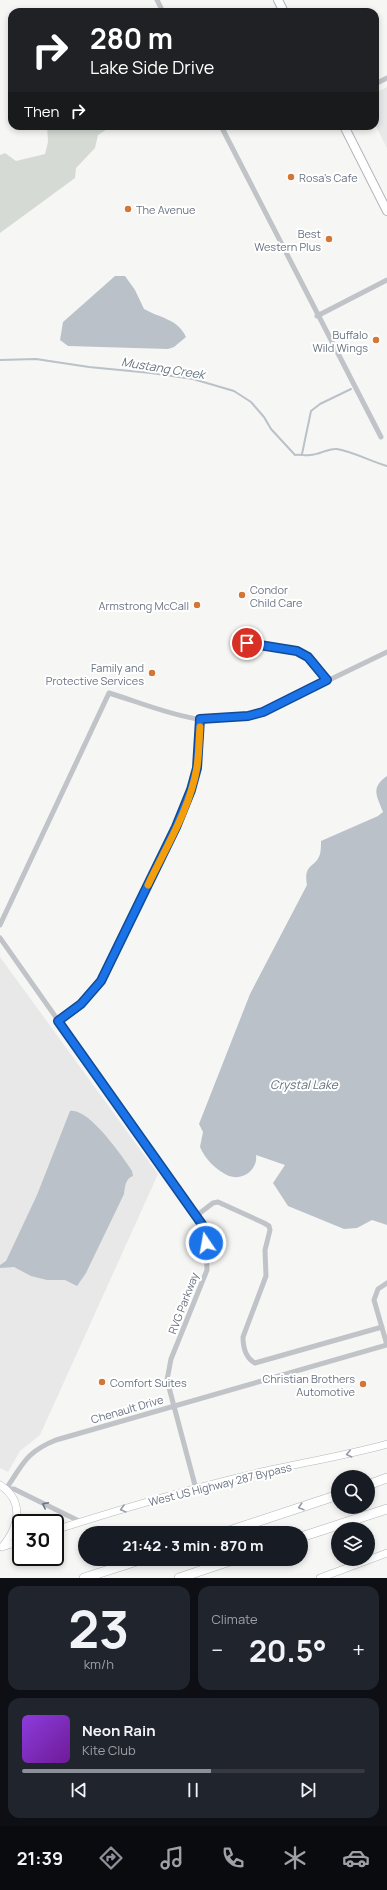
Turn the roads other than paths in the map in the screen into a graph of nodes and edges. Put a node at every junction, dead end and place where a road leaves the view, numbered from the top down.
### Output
1 (223, 130) edge
2 (346, 130) edge
3 (387, 211) edge
4 (387, 280) edge
5 (316, 316) junction
6 (381, 437) dead end
7 (233, 641) dead end
8 (387, 652) edge
9 (327, 680) junction
10 (200, 719) junction
11 (0, 925) edge
12 (0, 938) edge
13 (58, 1021) junction
14 (196, 1216) junction
15 (387, 1283) edge
16 (382, 1327) junction
17 (387, 1345) edge
18 (175, 1406) junction
19 (387, 1444) edge
20 (387, 1478) edge
21 (375, 1482) edge
22 (3, 1487) edge
23 (196, 1489) junction
24 (331, 1497) edge
25 (387, 1509) edge
26 (81, 1522) junction
27 (244, 1526) edge
28 (64, 1527) edge
29 (308, 1535) edge
30 (12, 1544) edge
31 (1, 1547) edge
32 (387, 1553) edge
33 (121, 1566) edge
34 (215, 1566) edge
35 (84, 1578) edge
36 (179, 1578) edge
37 (320, 1578) edge

1 - 5 street
2 - 3 main road
4 - 5 street
5 - 6 street
7 - 9 street
8 - 9 street
9 - 10 street
10 - 11 street
10 - 13 street
12 - 13 street, RVG Parkway
13 - 14 street, RVG Parkway
14 - 16 street
14 - 18 street, RVG Parkway
15 - 16 street
16 - 17 street
17 - 18 street, Chenault Drive
18 - 22 street, Chenault Drive
18 - 23 street, RVG Parkway
19 -> 23 main road, West US Highway 287 Bypass
20 - 21 highway
26 -> 22 street
22 - 31 main road
23 -> 26 main road, West US Highway 287 Bypass
24 -> 27 highway
25 - 29 highway
26 - 28 main road, West US Highway 287 Bypass
30 - 31 main road
32 - 37 main road
33 - 35 highway
34 - 36 highway

